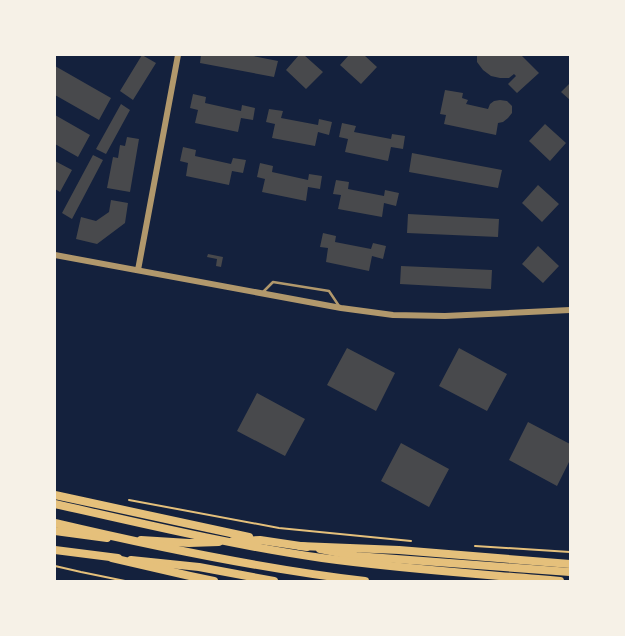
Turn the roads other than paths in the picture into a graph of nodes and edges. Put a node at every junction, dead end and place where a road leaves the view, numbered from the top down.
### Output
1 (178, 55) edge
2 (55, 255) edge
3 (138, 270) junction
4 (261, 293) junction
5 (341, 308) junction
6 (570, 310) edge
7 (55, 495) edge
8 (55, 504) edge
9 (55, 523) edge
10 (55, 531) edge
11 (260, 540) junction
12 (300, 546) junction
13 (55, 550) edge
14 (112, 558) junction
15 (570, 564) edge
16 (570, 572) edge
17 (214, 581) edge
18 (274, 581) edge
19 (365, 581) edge
20 (560, 581) edge

1 - 3 street
2 - 3 street
3 - 4 street
4 - 5 street
4 - 5 lane
5 - 6 street
7 - 11 main road
8 - 20 main road
9 - 19 main road
10 - 11 main road
11 - 12 main road
12 - 15 main road
12 - 16 main road
13 - 14 main road
14 - 17 main road
14 - 18 main road

